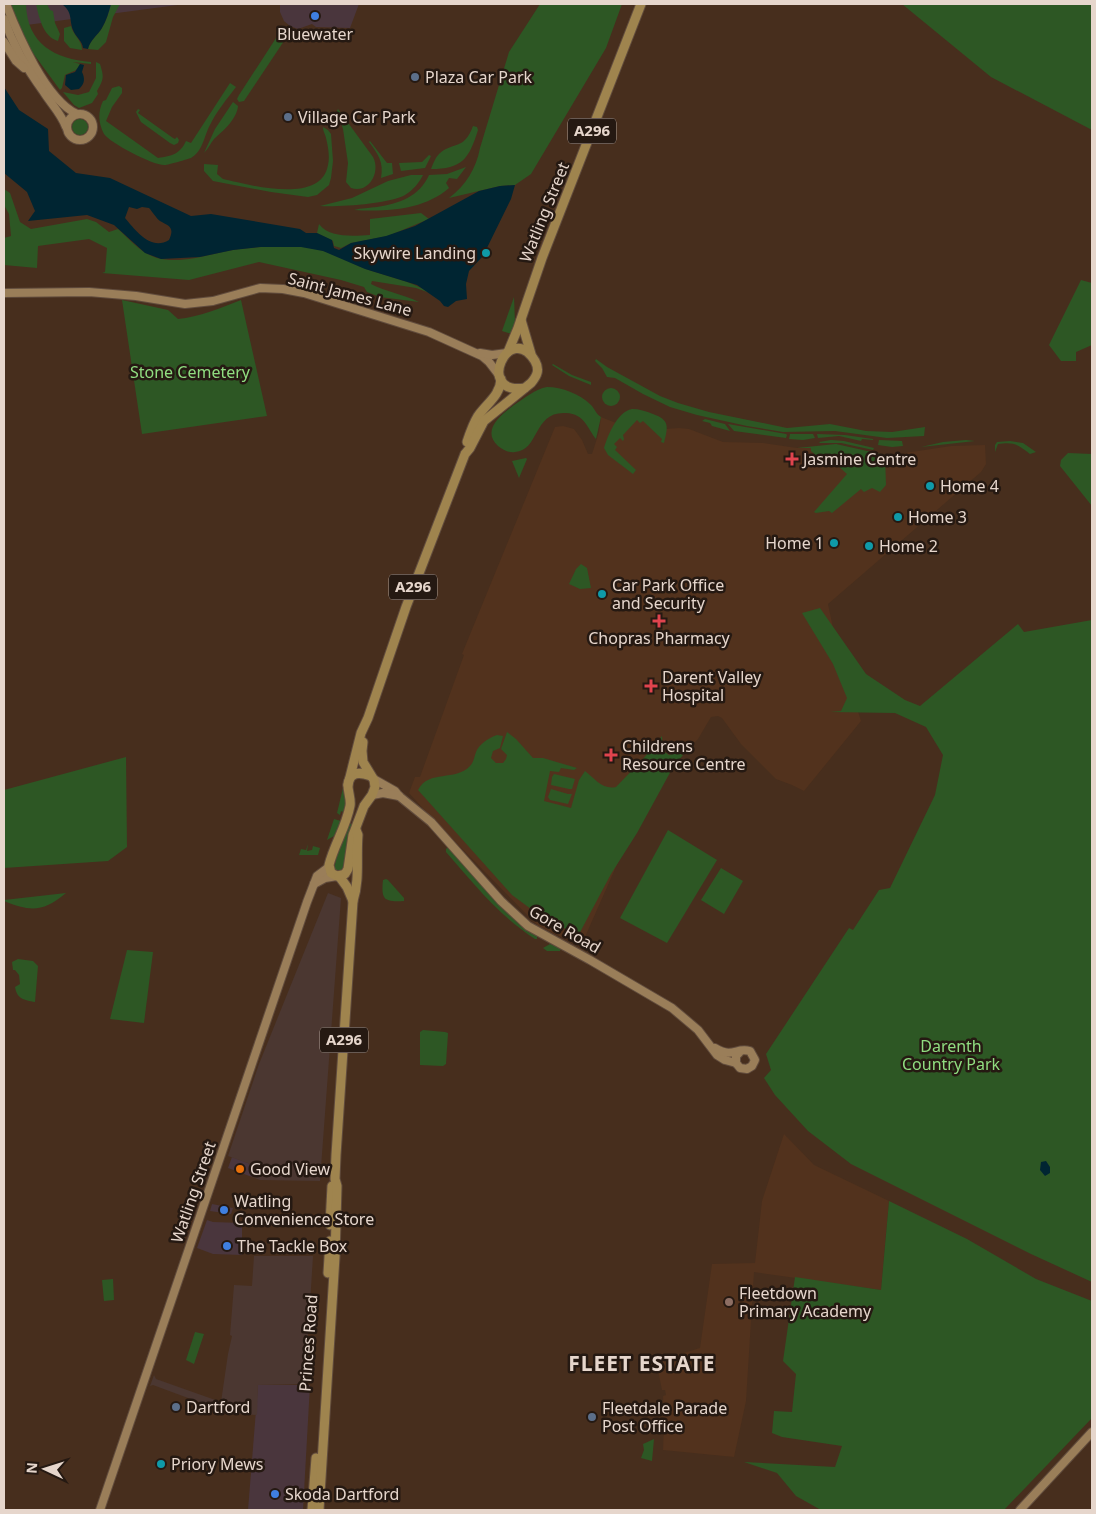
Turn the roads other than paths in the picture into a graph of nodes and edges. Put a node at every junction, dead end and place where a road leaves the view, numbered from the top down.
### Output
1 (6, 4) edge
2 (641, 4) edge
3 (4, 19) edge
4 (4, 42) edge
5 (34, 79) junction
6 (77, 114) junction
7 (66, 127) junction
8 (4, 293) edge
9 (521, 320) junction
10 (476, 352) junction
11 (508, 353) junction
12 (530, 354) junction
13 (500, 377) junction
14 (525, 388) junction
15 (465, 454) junction
16 (366, 722) junction
17 (371, 777) junction
18 (348, 785) junction
19 (372, 795) junction
20 (399, 796) junction
21 (356, 830) junction
22 (329, 867) junction
23 (338, 876) junction
24 (314, 884) junction
25 (353, 901) junction
26 (711, 1046) junction
27 (741, 1051) junction
28 (736, 1063) junction
29 (335, 1179) junction
30 (1092, 1432) edge
31 (100, 1510) edge
32 (312, 1510) edge
33 (319, 1510) edge
34 (1020, 1510) edge

1 - 6 street
2 - 9 main road, Watling Street / A296
3 - 5 street
4 - 5 street
5 - 7 street
6 - 7 street
6 - 7 street
8 - 10 street, Saint James Lane
9 - 11 main road, Watling Street / A296
9 - 12 main road, Watling Street / A296
10 - 11 street, Saint James Lane
10 - 13 street, Saint James Lane
11 - 12 main road
11 - 13 main road
12 - 14 main road
13 - 14 main road
13 - 15 main road, A296
14 - 15 main road, A296
15 - 16 main road, A296
16 - 17 main road, A296
16 - 18 main road, A296
17 - 18 main road
17 - 19 main road
17 - 20 street, Gore Road
18 - 22 main road
19 - 20 street
19 - 21 main road
20 - 26 street, Gore Road
21 - 23 main road
21 - 25 main road, Princes Road / A296
22 - 23 main road
22 - 24 street, Watling Street
23 - 24 street
23 - 25 main road
24 - 31 street, Watling Street
25 - 29 main road, Princes Road / A296
26 - 27 street
26 - 28 street, Gore Road
27 - 28 street
27 - 28 street
29 - 32 main road, Princes Road / A296
29 - 33 main road, Princes Road / A296
30 - 34 street

